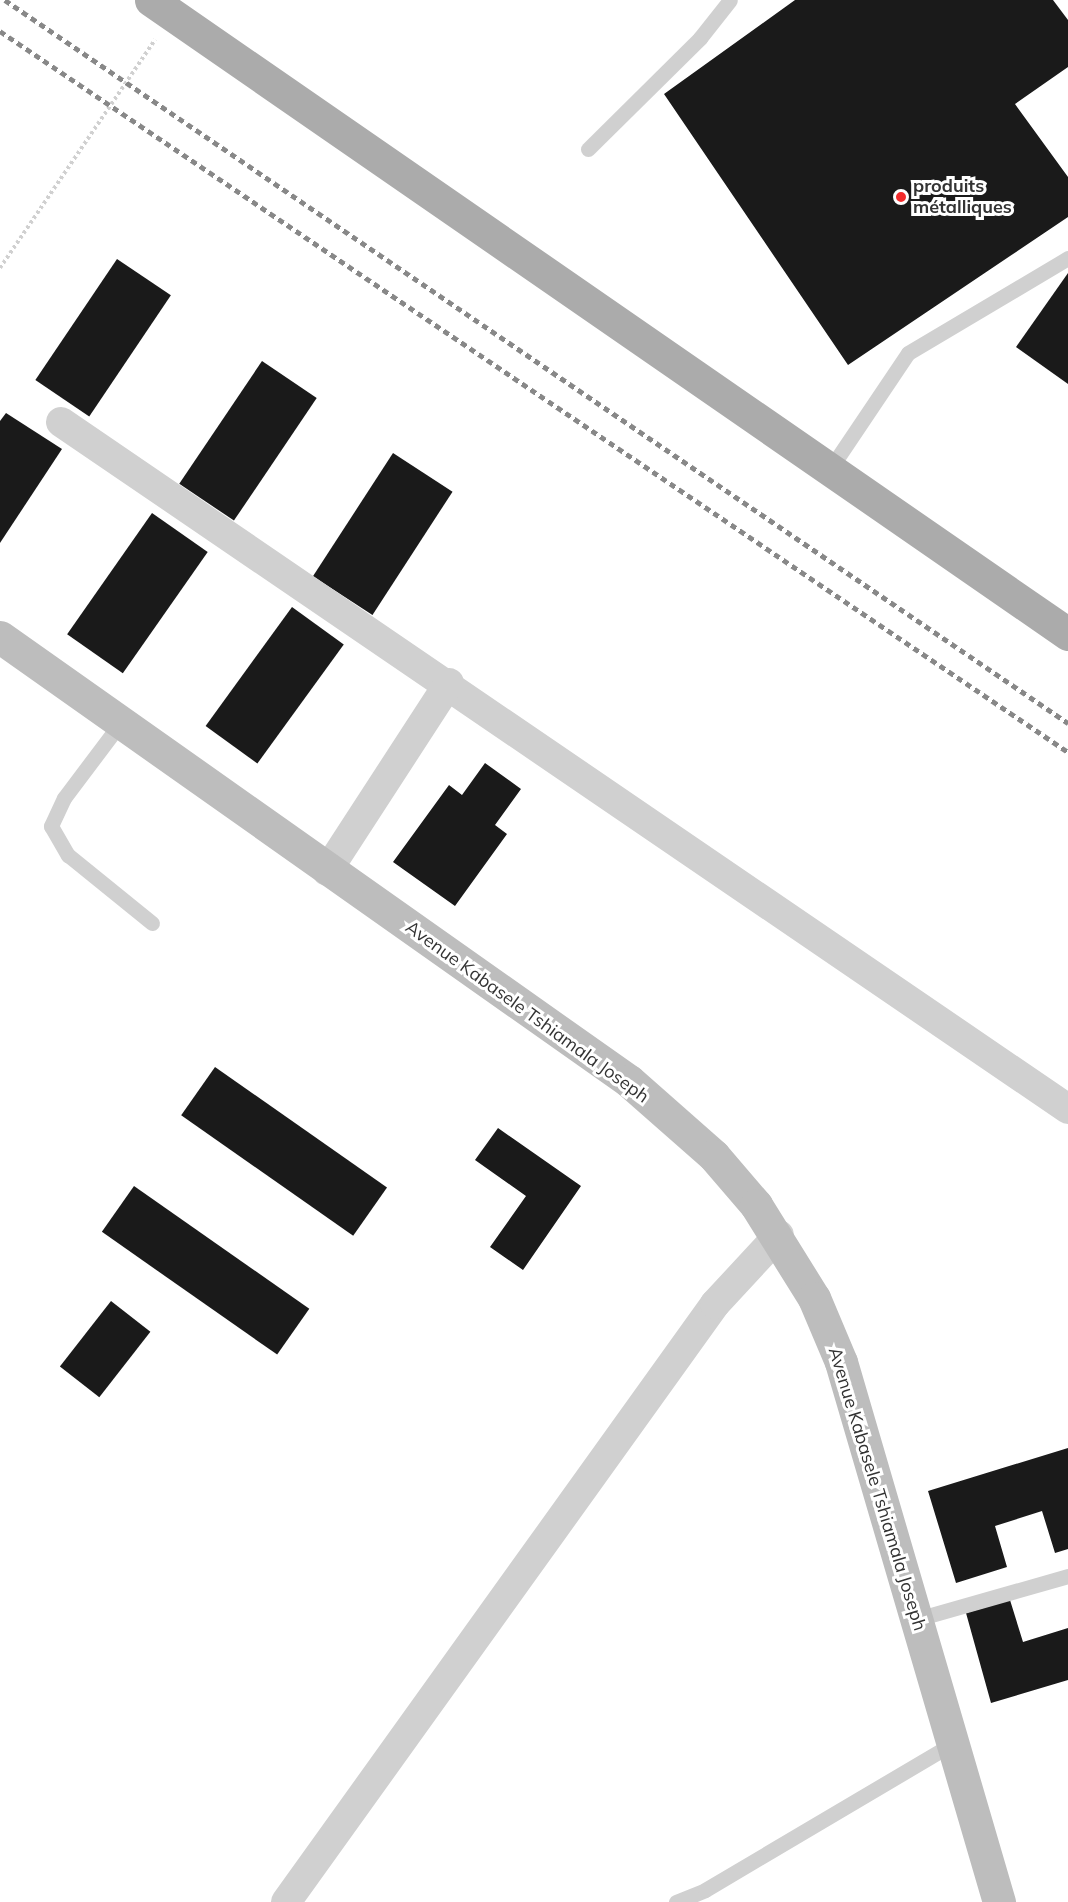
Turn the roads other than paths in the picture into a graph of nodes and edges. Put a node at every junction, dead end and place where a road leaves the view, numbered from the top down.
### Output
1 (730, 0) edge
2 (161, 8) edge
3 (588, 149) dead end
4 (1068, 258) edge
5 (62, 422) dead end
6 (828, 472) junction
7 (1068, 634) edge
8 (0, 637) edge
9 (449, 683) junction
10 (119, 725) junction
11 (327, 871) junction
12 (152, 923) dead end
13 (1068, 1109) edge
14 (779, 1235) junction
15 (1068, 1576) edge
16 (917, 1619) junction
17 (955, 1742) junction
18 (286, 1902) edge
19 (676, 1902) edge
20 (999, 1902) edge

1 - 3 lane
2 - 6 main road
4 - 6 lane
5 - 9 street
6 - 7 main road
8 - 10 main road, Avenue Kabasele Tshiamala Joseph
9 - 11 street
9 - 13 street
10 - 11 main road, Avenue Kabasele Tshiamala Joseph
10 - 12 lane
11 - 14 main road, Avenue Kabasele Tshiamala Joseph
14 - 16 main road, Avenue Kabasele Tshiamala Joseph
14 - 18 street
15 - 16 lane
16 - 17 main road, Avenue Kabasele Tshiamala Joseph
17 - 19 lane
17 - 20 main road, Avenue Kabasele Tshiamala Joseph

